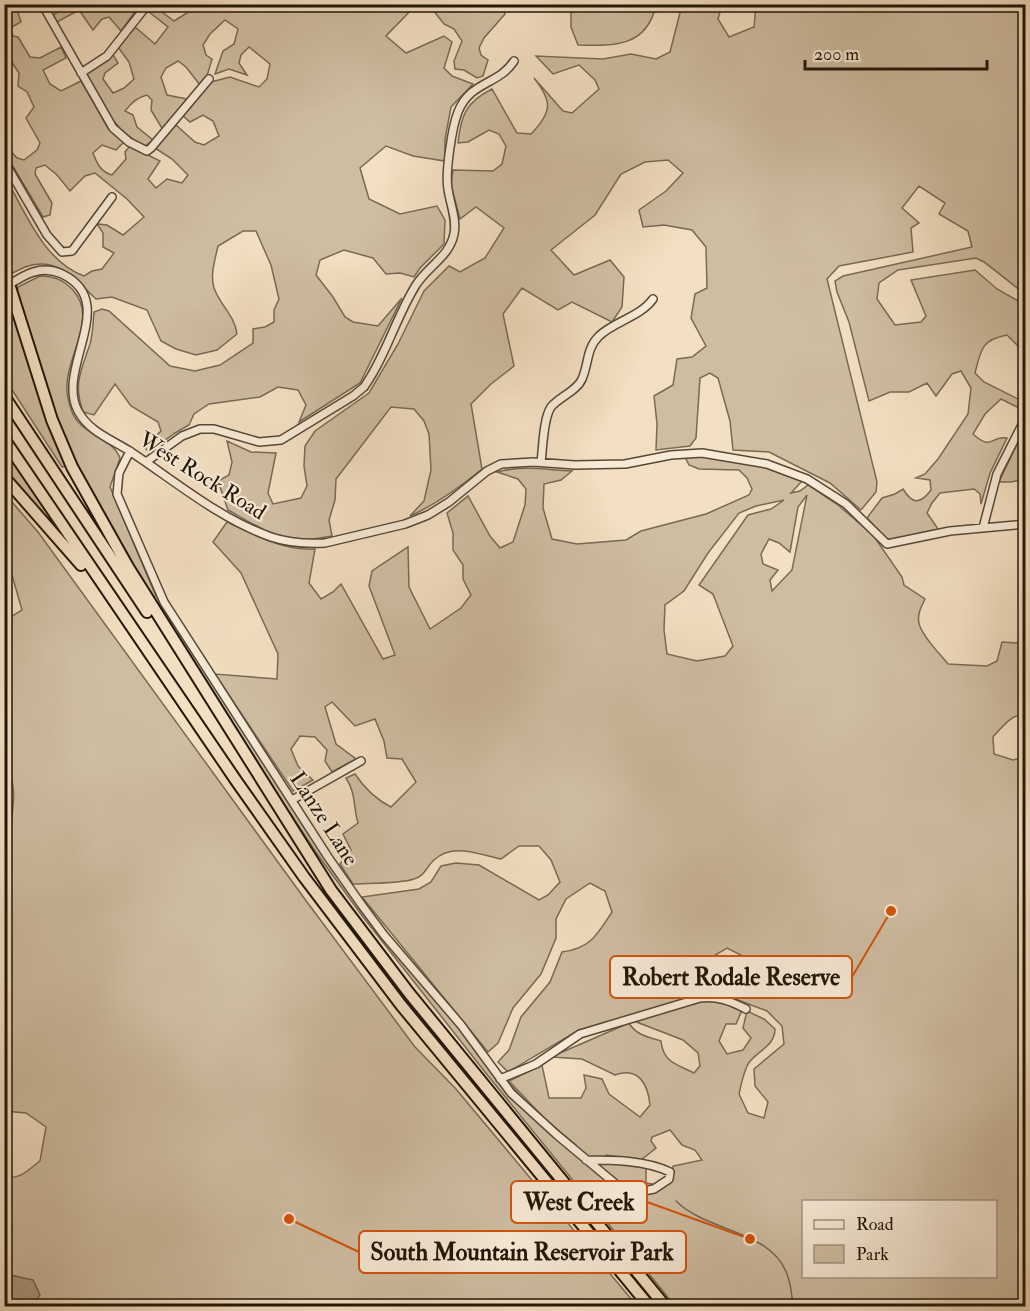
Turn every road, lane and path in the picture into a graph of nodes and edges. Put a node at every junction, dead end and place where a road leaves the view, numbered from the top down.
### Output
1 (21, 4) edge
2 (39, 4) edge
3 (147, 4) edge
4 (4, 7) edge
5 (514, 61) dead end
6 (81, 73) junction
7 (209, 79) dead end
8 (4, 161) edge
9 (112, 197) dead end
10 (6, 283) edge
11 (653, 299) dead end
12 (4, 396) edge
13 (1026, 417) edge
14 (4, 439) edge
15 (130, 451) junction
16 (146, 462) junction
17 (541, 462) junction
18 (4, 477) edge
19 (1026, 524) edge
20 (983, 528) junction
21 (361, 761) dead end
22 (237, 782) junction
23 (4, 789) edge
24 (268, 791) junction
25 (292, 800) junction
26 (5, 816) edge
27 (746, 1009) dead end
28 (501, 1079) junction
29 (586, 1160) junction
30 (649, 1306) edge
31 (665, 1306) edge

1 - 4 street
2 - 6 street
3 - 6 street
5 - 16 street
6 - 7 street
8 - 9 street
10 - 15 street, West Rock Road
10 - 24 highway
11 - 17 street
12 - 24 highway
13 - 20 street
14 - 22 highway
15 - 16 street, West Rock Road
15 - 25 street, Lanze Lane
16 - 17 street, West Rock Road
17 - 20 street, West Rock Road
18 - 22 highway
19 - 20 street
21 - 25 street
22 - 30 highway
23 - 26 street
24 - 31 highway
25 - 28 street, Lanze Lane
27 - 28 street
28 - 29 street, Lanze Lane
29 - 29 street, Lanze Lane

